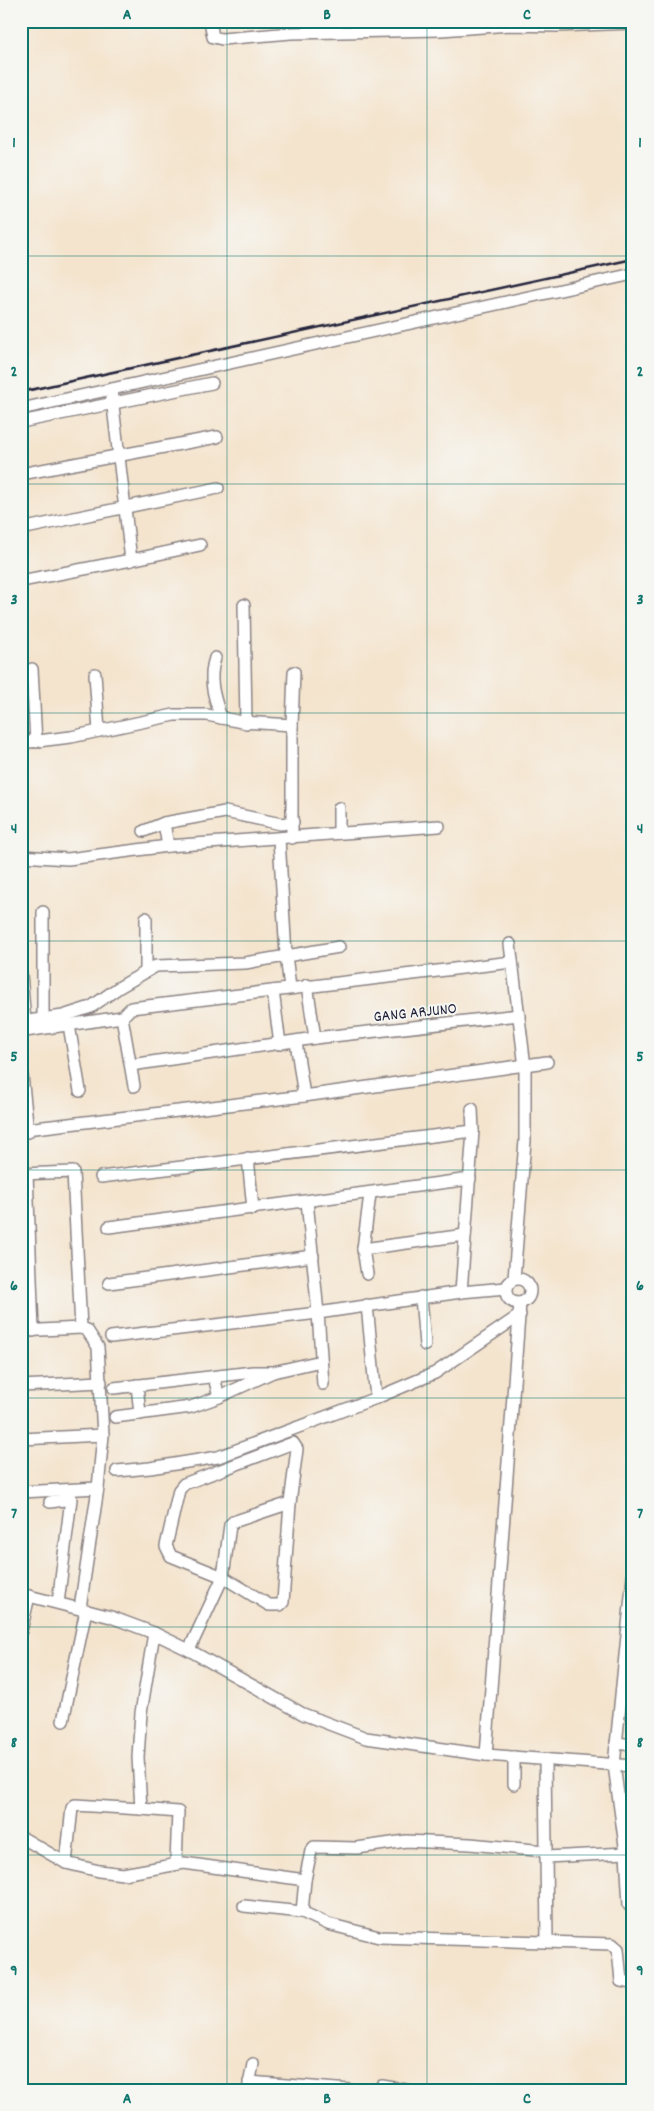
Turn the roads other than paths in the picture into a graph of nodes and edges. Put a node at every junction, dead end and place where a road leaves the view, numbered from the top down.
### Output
1 (210, 21) edge
2 (633, 23) edge
3 (336, 26) edge
4 (633, 274) edge
5 (212, 383) dead end
6 (111, 389) junction
7 (113, 403) junction
8 (21, 409) edge
9 (21, 422) edge
10 (217, 436) dead end
11 (118, 455) junction
12 (21, 474) edge
13 (218, 488) dead end
14 (125, 508) junction
15 (21, 530) edge
16 (200, 545) dead end
17 (131, 560) junction
18 (21, 581) edge
19 (244, 605) dead end
20 (215, 658) dead end
21 (32, 669) dead end
22 (294, 672) dead end
23 (95, 674) dead end
24 (220, 718) junction
25 (246, 723) junction
26 (292, 725) junction
27 (99, 731) junction
28 (36, 742) junction
29 (21, 743) edge
30 (439, 826) dead end
31 (164, 828) junction
32 (292, 830) junction
33 (144, 831) dead end
34 (279, 839) junction
35 (168, 846) junction
36 (21, 856) edge
37 (43, 912) dead end
38 (146, 918) dead end
39 (510, 944) dead end
40 (339, 947) dead end
41 (286, 955) junction
42 (512, 962) junction
43 (146, 970) junction
44 (21, 974) edge
45 (308, 985) junction
46 (290, 988) junction
47 (273, 991) junction
48 (519, 1015) junction
49 (122, 1018) junction
50 (43, 1020) junction
51 (23, 1022) edge
52 (69, 1025) junction
53 (21, 1033) edge
54 (315, 1038) junction
55 (296, 1042) junction
56 (280, 1044) junction
57 (547, 1062) dead end
58 (131, 1065) junction
59 (525, 1067) junction
60 (21, 1068) edge
61 (134, 1086) dead end
62 (80, 1091) dead end
63 (304, 1096) junction
64 (472, 1109) dead end
65 (26, 1129) edge
66 (473, 1131) junction
67 (248, 1158) junction
68 (24, 1174) edge
69 (100, 1177) dead end
70 (470, 1179) junction
71 (370, 1194) junction
72 (308, 1201) junction
73 (253, 1209) junction
74 (109, 1227) dead end
75 (464, 1235) junction
76 (363, 1249) junction
77 (313, 1256) junction
78 (367, 1274) dead end
79 (514, 1279) junction
80 (109, 1283) dead end
81 (506, 1288) junction
82 (461, 1292) junction
83 (421, 1297) junction
84 (520, 1303) junction
85 (367, 1305) junction
86 (318, 1313) junction
87 (520, 1315) junction
88 (81, 1328) junction
89 (27, 1331) edge
90 (111, 1337) dead end
91 (425, 1344) dead end
92 (321, 1362) junction
93 (273, 1372) junction
94 (214, 1377) junction
95 (101, 1382) junction
96 (323, 1384) dead end
97 (138, 1385) junction
98 (21, 1386) edge
99 (114, 1388) dead end
100 (218, 1397) junction
101 (376, 1398) junction
102 (140, 1414) junction
103 (116, 1417) dead end
104 (103, 1435) junction
105 (21, 1439) edge
106 (117, 1471) dead end
107 (98, 1488) junction
108 (21, 1492) edge
109 (50, 1502) dead end
110 (290, 1503) junction
111 (223, 1577) junction
112 (632, 1582) edge
113 (25, 1595) edge
114 (58, 1603) junction
115 (83, 1609) junction
116 (21, 1631) edge
117 (154, 1634) junction
118 (630, 1638) edge
119 (191, 1645) junction
120 (627, 1692) edge
121 (63, 1721) dead end
122 (616, 1743) junction
123 (633, 1745) edge
124 (486, 1755) junction
125 (545, 1759) junction
126 (514, 1762) junction
127 (615, 1765) junction
128 (633, 1766) edge
129 (514, 1784) dead end
130 (141, 1809) junction
131 (21, 1837) edge
132 (626, 1853) junction
133 (546, 1854) junction
134 (66, 1861) junction
135 (176, 1863) junction
136 (630, 1873) edge
137 (305, 1880) junction
138 (244, 1906) dead end
139 (633, 1909) edge
140 (302, 1912) junction
141 (547, 1940) junction
142 (633, 1983) edge
143 (253, 2064) dead end
144 (381, 2083) edge
145 (248, 2086) edge
146 (282, 2088) edge
147 (330, 2089) edge
148 (350, 2090) edge
149 (406, 2090) edge

1 - 3 street
2 - 3 street
4 - 6 street
5 - 7 street
6 - 7 street
6 - 8 street
7 - 9 street
7 - 11 street
10 - 11 street
11 - 12 street
11 - 14 street
13 - 14 street
14 - 15 street
14 - 17 street
16 - 17 street
17 - 18 street
19 - 25 street
20 - 24 street
21 - 28 street
22 - 26 street
23 - 27 street
24 - 25 street
24 - 27 street
25 - 26 street
26 - 32 street
27 - 28 street
28 - 29 street
30 - 32 street
31 - 32 street
31 - 33 street
31 - 35 street
32 - 34 street
34 - 35 street
34 - 41 street
35 - 36 street
37 - 50 street
38 - 43 street
39 - 42 street
40 - 41 street
41 - 43 street
41 - 46 street
42 - 45 street
42 - 48 street
43 - 50 street
44 - 51 street
45 - 46 street
45 - 54 street
46 - 47 street
47 - 49 street
47 - 56 street
48 - 54 street, GANG ARJUNO
48 - 59 street
49 - 52 street
49 - 58 street
50 - 51 street
52 - 53 street
52 - 62 street
54 - 55 street, GANG ARJUNO
55 - 56 street, GANG ARJUNO
55 - 63 street
56 - 58 street, GANG ARJUNO
57 - 59 street
58 - 61 street
59 - 63 street
59 - 79 street
60 - 65 street
63 - 65 street
64 - 66 street
66 - 67 street
66 - 70 street
67 - 69 street
67 - 73 street
68 - 88 street
68 - 89 street
70 - 71 street
70 - 75 street
71 - 72 street
71 - 76 street
72 - 73 street
72 - 77 street
73 - 74 street
75 - 76 street
75 - 82 street
76 - 78 street
77 - 80 street
77 - 86 street
79 - 81 street
79 - 84 street
81 - 82 street
81 - 84 street
82 - 83 street
83 - 85 street
83 - 91 street
84 - 87 street
85 - 86 street
85 - 101 street
86 - 90 street
86 - 92 street
87 - 101 street
87 - 124 street
88 - 89 street
88 - 95 street
92 - 93 street
92 - 96 street
93 - 94 street
93 - 100 street
94 - 97 street
94 - 100 street
95 - 98 street
95 - 104 street
97 - 99 street
97 - 102 street
100 - 102 street
101 - 106 street
102 - 103 street
104 - 105 street
104 - 107 street
107 - 108 street
107 - 115 street
109 - 114 street
110 - 111 street
110 - 111 street
110 - 111 street
111 - 119 street
112 - 118 street
113 - 114 street
113 - 116 street
114 - 115 street
115 - 117 street
115 - 121 street
117 - 119 street
117 - 130 street
118 - 120 street
119 - 124 street
120 - 122 street
122 - 123 street
122 - 127 street
124 - 126 street
125 - 126 street
125 - 127 street
125 - 133 street
126 - 129 street
127 - 128 street
127 - 132 street
130 - 134 street
130 - 135 street
131 - 134 street
132 - 133 street
132 - 136 street
133 - 137 street
133 - 141 street
134 - 135 street
135 - 137 street
136 - 139 street
137 - 140 street
138 - 140 street
140 - 141 street
141 - 142 street
143 - 145 street
144 - 149 street
145 - 146 street
146 - 147 street
147 - 148 street

